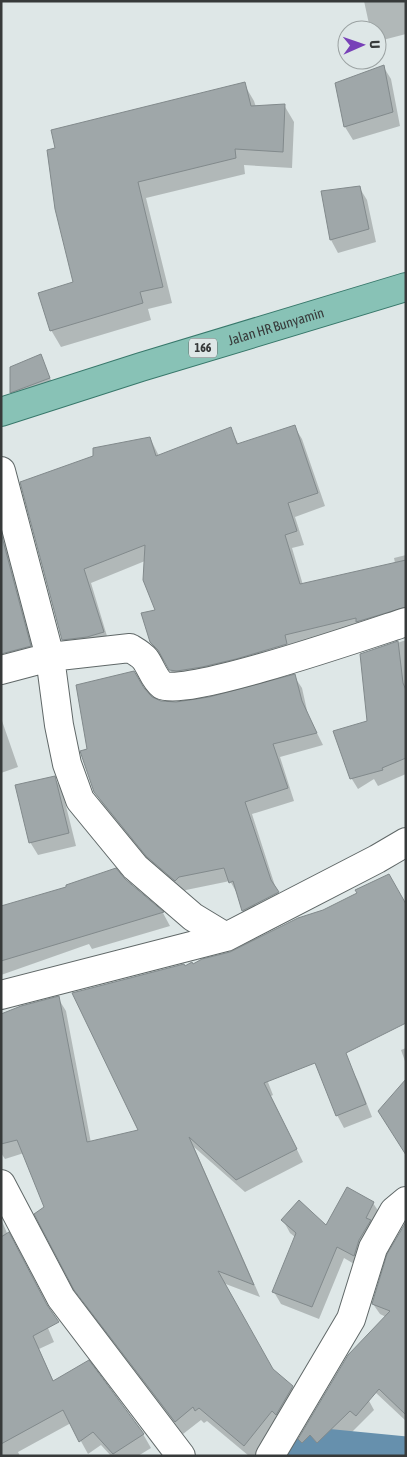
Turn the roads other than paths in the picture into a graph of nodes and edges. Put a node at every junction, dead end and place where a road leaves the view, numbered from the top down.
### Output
1 (406, 287) edge
2 (1, 412) edge
3 (1, 471) edge
4 (406, 622) edge
5 (50, 657) junction
6 (1, 670) edge
7 (406, 842) edge
8 (226, 937) junction
9 (1, 995) edge
10 (1, 1184) edge
11 (406, 1201) edge
12 (181, 1456) edge
13 (270, 1456) edge

1 - 2 main road, Jalan HR Bunyamin / 166
3 - 5 street
4 - 5 street
5 - 6 street
5 - 8 street
7 - 8 street
8 - 9 street
10 - 12 street
11 - 13 street

